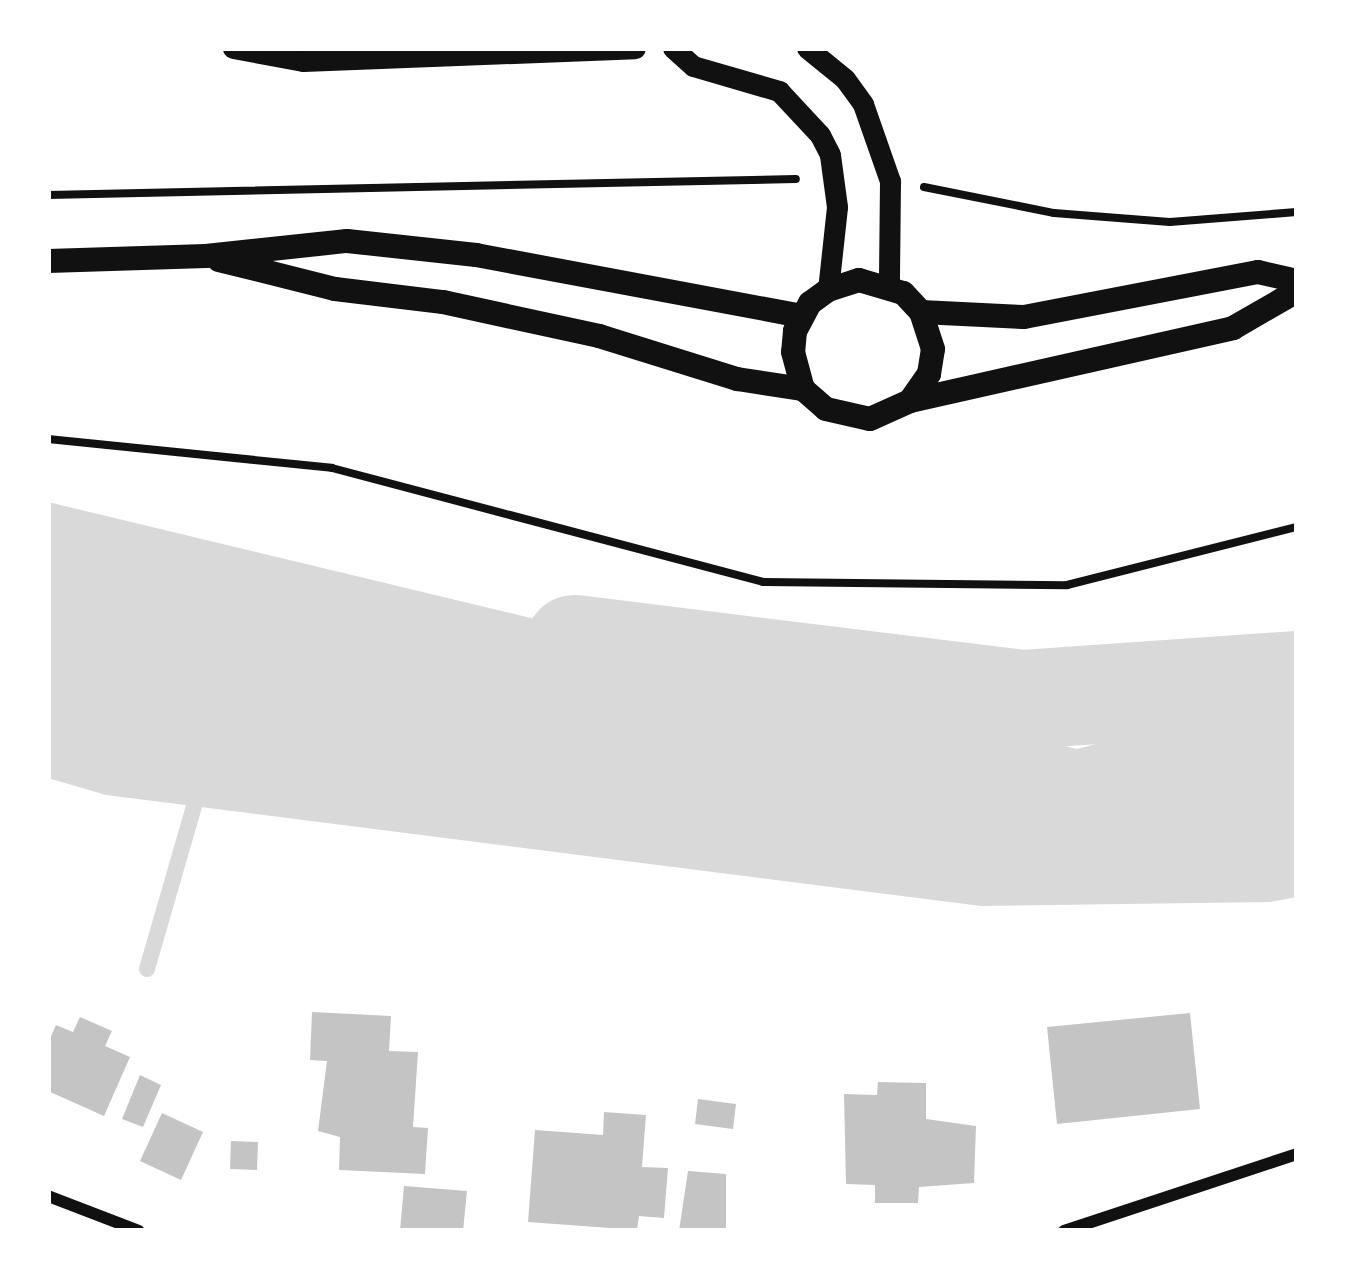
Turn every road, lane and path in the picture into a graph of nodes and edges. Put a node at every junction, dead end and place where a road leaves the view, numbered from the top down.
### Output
1 (232, 48) edge
2 (634, 48) edge
3 (673, 48) edge
4 (807, 48) edge
5 (834, 179) junction
6 (890, 181) junction
7 (48, 195) edge
8 (1297, 212) edge
9 (206, 256) junction
10 (48, 261) edge
11 (1297, 280) edge
12 (889, 284) junction
13 (828, 290) junction
14 (1297, 291) edge
15 (922, 312) junction
16 (801, 316) junction
17 (803, 389) junction
18 (910, 401) junction
19 (48, 440) edge
20 (1297, 527) edge
21 (1297, 1154) edge
22 (48, 1196) edge
23 (139, 1231) edge
24 (1064, 1231) edge

1 - 2 street
3 - 5 street
4 - 6 street
5 - 7 path
5 - 13 street
6 - 8 path
6 - 12 street
9 - 10 main road
9 - 16 main road
9 - 17 main road
11 - 15 main road
12 - 13 main road
12 - 15 main road
13 - 16 main road
14 - 18 main road
15 - 18 main road
16 - 17 main road
17 - 18 main road
19 - 20 path
21 - 24 street
22 - 23 street

